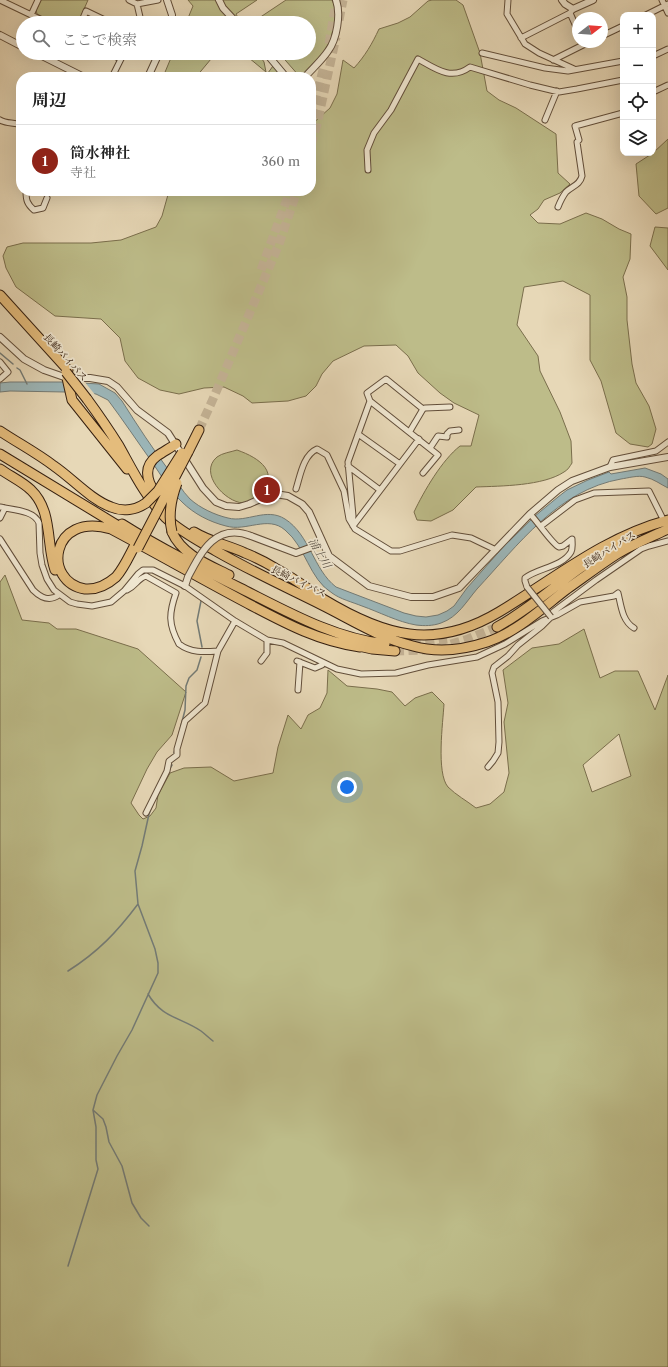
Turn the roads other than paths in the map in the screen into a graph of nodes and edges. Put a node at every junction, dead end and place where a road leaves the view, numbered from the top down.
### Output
1 (38, 0) edge
2 (129, 0) edge
3 (158, 0) edge
4 (167, 0) edge
5 (219, 0) edge
6 (336, 0) edge
7 (508, 0) edge
8 (562, 0) edge
9 (593, 0) edge
10 (662, 0) edge
11 (3, 1) edge
12 (137, 4) junction
13 (666, 5) edge
14 (572, 11) junction
15 (652, 12) edge
16 (668, 13) edge
17 (31, 14) junction
18 (35, 16) edge
19 (84, 16) edge
20 (96, 16) edge
21 (140, 16) edge
22 (172, 16) edge
23 (230, 16) edge
24 (620, 27) edge
25 (608, 33) edge
26 (0, 35) edge
27 (521, 38) junction
28 (16, 43) edge
29 (574, 48) edge
30 (668, 49) edge
31 (482, 53) dead end
32 (656, 55) edge
33 (50, 60) edge
34 (120, 60) edge
35 (156, 60) edge
36 (272, 60) edge
37 (553, 60) junction
38 (620, 62) edge
39 (575, 69) junction
40 (74, 72) edge
41 (114, 72) edge
42 (150, 72) edge
43 (282, 72) edge
44 (310, 72) edge
45 (620, 81) edge
46 (668, 85) edge
47 (557, 91) junction
48 (656, 91) edge
49 (620, 114) edge
50 (0, 120) edge
51 (545, 120) dead end
52 (16, 123) edge
53 (368, 170) dead end
54 (26, 196) edge
55 (47, 198) dead end
56 (558, 207) dead end
57 (0, 295) edge
58 (0, 302) edge
59 (0, 337) edge
60 (0, 362) edge
61 (67, 375) junction
62 (0, 379) edge
63 (88, 398) junction
64 (370, 401) junction
65 (450, 407) dead end
66 (423, 409) junction
67 (197, 429) tunnel mouth
68 (459, 430) dead end
69 (0, 431) edge
70 (410, 431) junction
71 (358, 434) junction
72 (419, 439) junction
73 (668, 442) edge
74 (176, 444) junction
75 (0, 448) edge
76 (430, 448) junction
77 (186, 451) junction
78 (0, 454) edge
79 (668, 457) edge
80 (400, 464) junction
81 (348, 466) junction
82 (610, 467) junction
83 (0, 469) edge
84 (423, 473) dead end
85 (141, 485) junction
86 (296, 490) dead end
87 (380, 490) junction
88 (3, 508) edge
89 (531, 515) junction
90 (0, 518) edge
91 (178, 521) junction
92 (666, 524) edge
93 (352, 525) junction
94 (541, 526) junction
95 (0, 539) edge
96 (668, 541) edge
97 (323, 543) junction
98 (137, 546) junction
99 (496, 550) junction
100 (579, 560) junction
101 (185, 586) junction
102 (124, 591) junction
103 (59, 595) junction
104 (552, 617) junction
105 (235, 621) junction
106 (497, 627) tunnel mouth
107 (634, 628) dead end
108 (337, 632) junction
109 (447, 639) tunnel mouth
110 (267, 640) junction
111 (385, 644) tunnel mouth
112 (360, 647) junction
113 (218, 651) junction
114 (395, 651) tunnel mouth
115 (261, 661) dead end
116 (323, 663) junction
117 (298, 690) dead end
118 (488, 767) dead end
119 (146, 814) dead end

1 - 17 street
2 - 12 street
3 - 12 street
4 - 22 street
5 - 23 street
6 - 44 street
7 - 27 street
8 - 14 street
9 - 14 street
10 - 13 street
11 - 17 street
12 - 21 street
13 - 15 street
13 - 16 street
14 - 27 street
17 - 18 street
19 - 20 street
24 - 25 street
26 - 28 street
27 - 37 street
29 - 37 street
30 - 32 street
31 - 39 street
33 - 40 street
34 - 41 street
35 - 42 street
36 - 43 street
37 - 39 street
38 - 39 street
45 - 47 street
46 - 48 street
47 - 51 street
47 - 53 street
49 - 56 street
50 - 52 street
54 - 55 street
57 - 61 highway, 長崎バイパス
58 - 61 highway, 長崎バイパス
59 - 61 street
60 - 62 street
61 - 63 highway, 長崎バイパス
61 - 74 street
61 - 85 highway
63 - 85 highway, 長崎バイパス
63 - 91 highway, 長崎バイパス
64 - 66 street
64 - 70 street
64 - 71 street
65 - 66 street
66 - 70 street
67 - 77 highway
68 - 76 street
69 - 77 highway, bridge
70 - 72 street
71 - 80 street
71 - 81 street
72 - 76 street
72 - 80 street
73 - 82 street
74 - 91 highway
74 - 97 street
75 - 108 highway
76 - 84 street
77 - 98 highway, bridge
77 - 108 highway, bridge
78 - 112 highway
79 - 82 street
80 - 87 street
81 - 87 street
81 - 93 street
82 - 89 street
83 - 98 highway
85 - 92 highway, 長崎バイパス
86 - 93 street
87 - 93 street
88 - 90 street
88 - 103 street
89 - 94 street
89 - 99 street
91 - 100 highway, 長崎バイパス
92 - 94 street
92 - 100 highway, 長崎バイパス
92 - 106 highway, 長崎バイパス
93 - 99 street
94 - 104 street, bridge
95 - 103 street
96 - 104 street
97 - 99 street
97 - 101 street, bridge
98 - 112 highway
100 - 109 highway, 長崎バイパス
101 - 102 street
101 - 105 street
102 - 103 street
102 - 113 street
104 - 107 street
104 - 116 street
104 - 118 street
105 - 110 street
105 - 113 street
108 - 111 highway
110 - 115 street
110 - 116 street
112 - 114 highway
113 - 119 street
116 - 117 street

